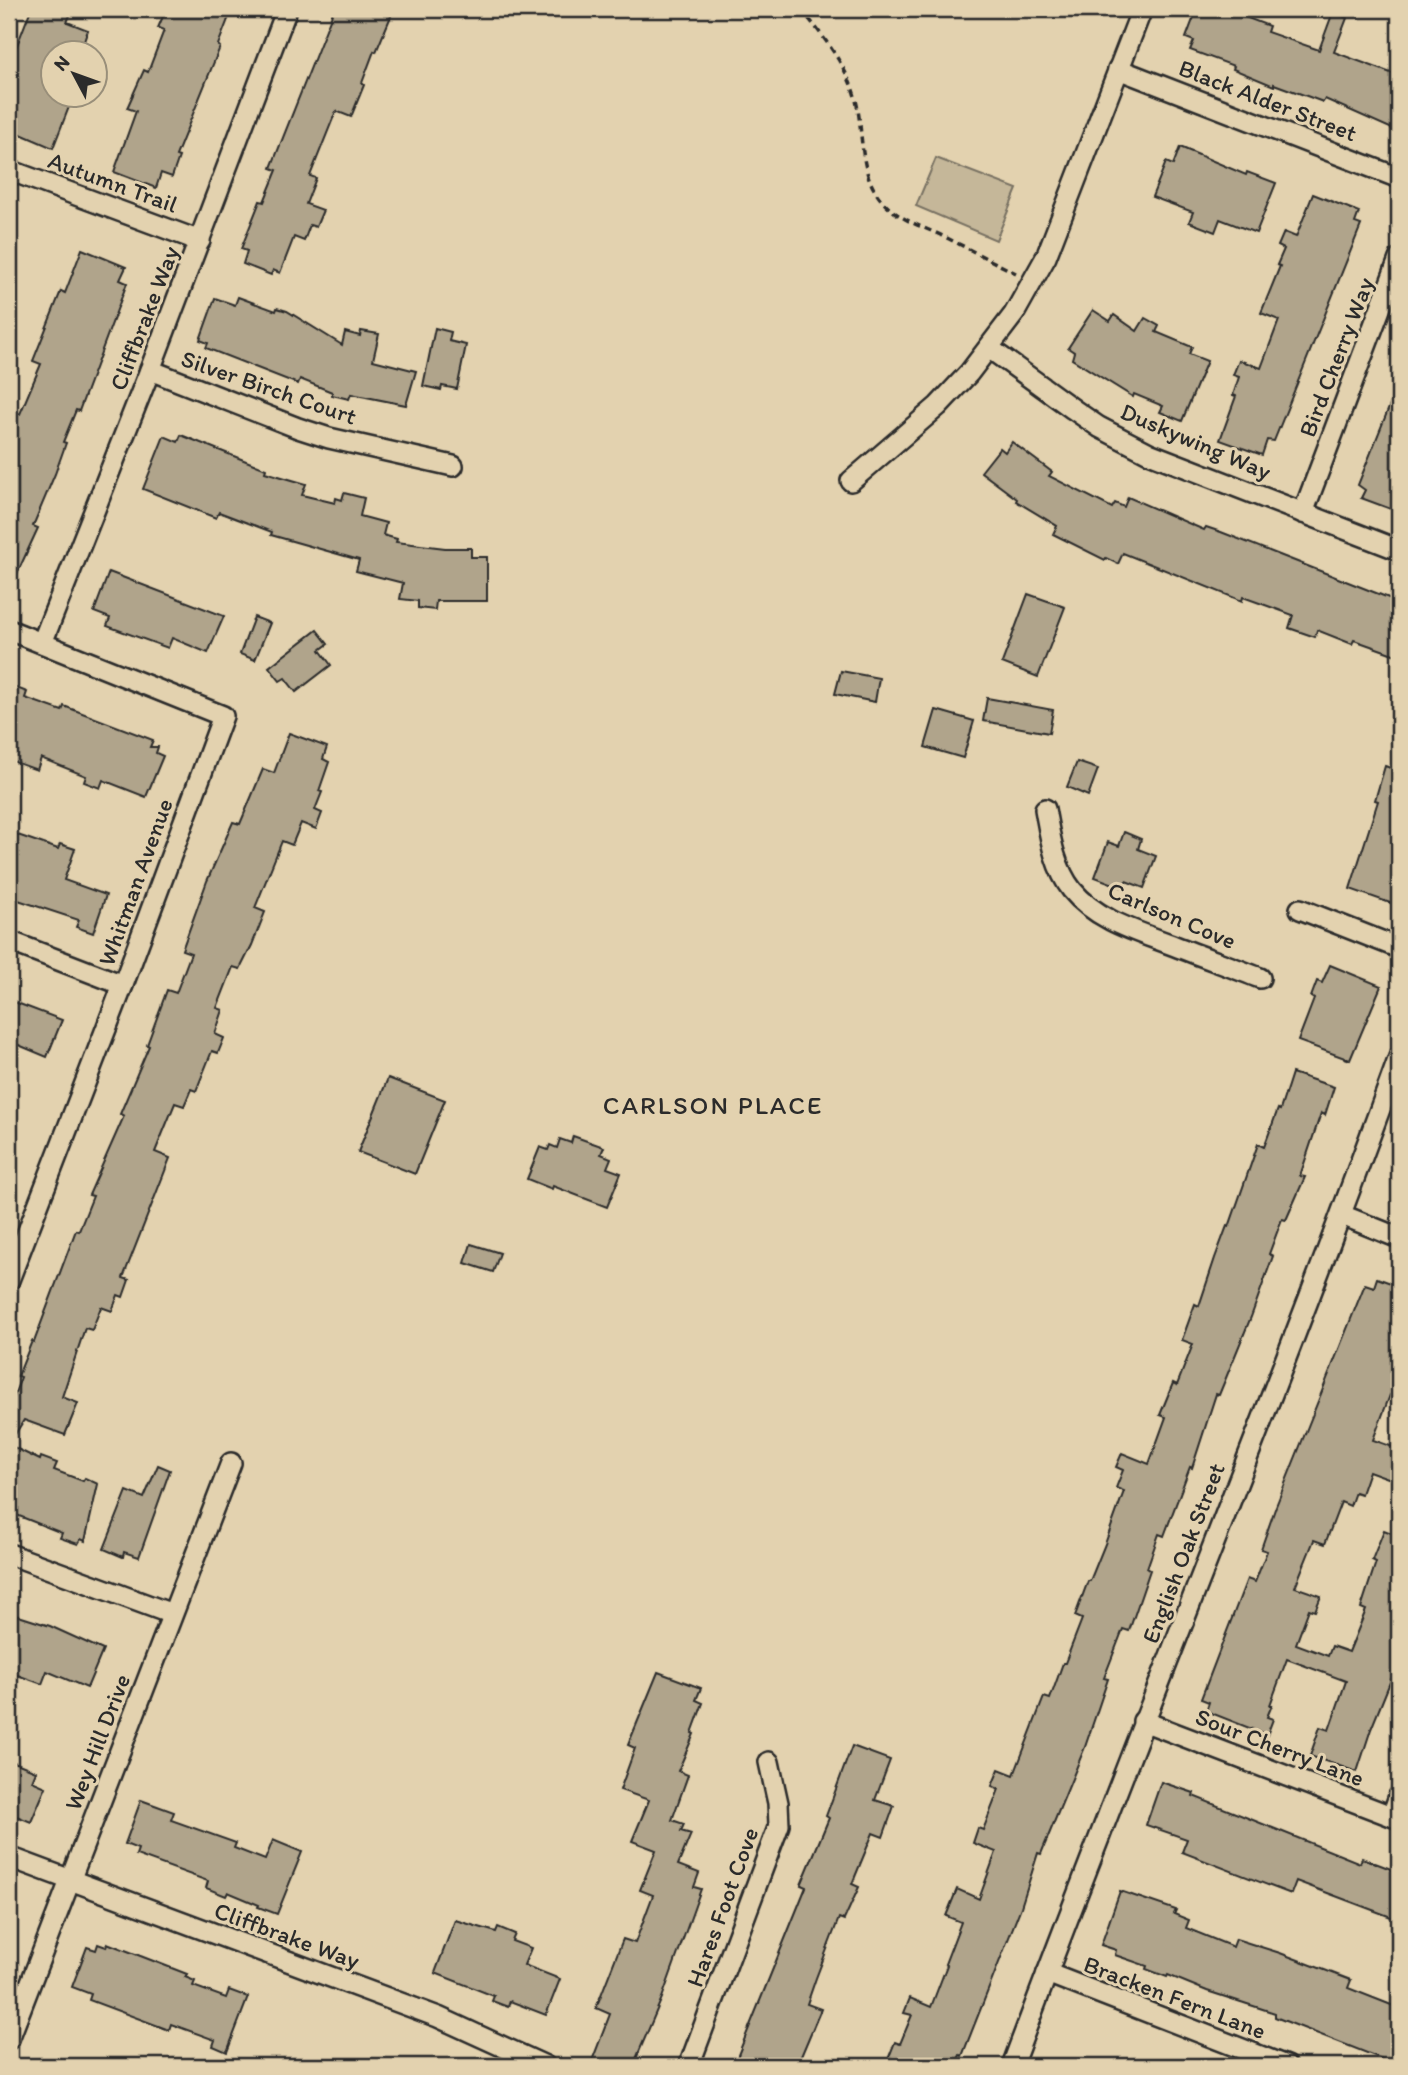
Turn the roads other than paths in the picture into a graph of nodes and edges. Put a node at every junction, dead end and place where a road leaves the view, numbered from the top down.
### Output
1 (287, 9) edge
2 (1142, 9) edge
3 (1118, 69) junction
4 (9, 170) edge
5 (1399, 178) edge
6 (200, 241) junction
7 (1399, 259) edge
8 (989, 348) junction
9 (150, 370) junction
10 (453, 466) dead end
11 (851, 481) dead end
12 (1303, 513) junction
13 (1399, 550) edge
14 (9, 630) edge
15 (42, 643) junction
16 (1045, 809) dead end
17 (1300, 909) dead end
18 (9, 941) edge
19 (1399, 948) edge
20 (1260, 978) dead end
21 (123, 985) junction
22 (1399, 1057) edge
23 (1342, 1214) junction
24 (1399, 1238) edge
25 (14, 1249) edge
26 (9, 1280) edge
27 (230, 1463) dead end
28 (9, 1554) edge
29 (172, 1614) junction
30 (1143, 1721) junction
31 (769, 1762) dead end
32 (1399, 1796) edge
33 (1395, 1817) edge
34 (9, 1857) edge
35 (70, 1881) junction
36 (1047, 1973) junction
37 (9, 2039) edge
38 (545, 2066) edge
39 (689, 2066) edge
40 (1012, 2066) edge
41 (1286, 2066) edge

1 - 6 street, Cliffbrake Way
2 - 3 street
3 - 5 street, Black Alder Street
3 - 8 street
4 - 6 street, Autumn Trail
6 - 9 street, Cliffbrake Way
7 - 12 street, Bird Cherry Way
8 - 11 street
8 - 12 street, Duskywing Way
9 - 10 street, Silver Birch Court
9 - 15 street, Cliffbrake Way
12 - 13 street, Duskywing Way
14 - 15 street, Whitman Avenue
15 - 21 street, Whitman Avenue
16 - 20 street, Carlson Cove
17 - 19 street
18 - 21 street
21 - 25 street, Whitman Avenue
22 - 23 street, English Oak Street
23 - 24 street
23 - 30 street, English Oak Street
25 - 26 street, Whitman Avenue
27 - 29 street, Wey Hill Drive
28 - 29 street
29 - 35 street, Wey Hill Drive
30 - 33 street, Sour Cherry Lane
30 - 36 street, English Oak Street
31 - 39 street, Hares Foot Cove
32 - 33 street
34 - 35 street, Cliffbrake Way
35 - 37 street, Wey Hill Drive
35 - 38 street, Cliffbrake Way
36 - 40 street, English Oak Street
36 - 41 street, Bracken Fern Lane

